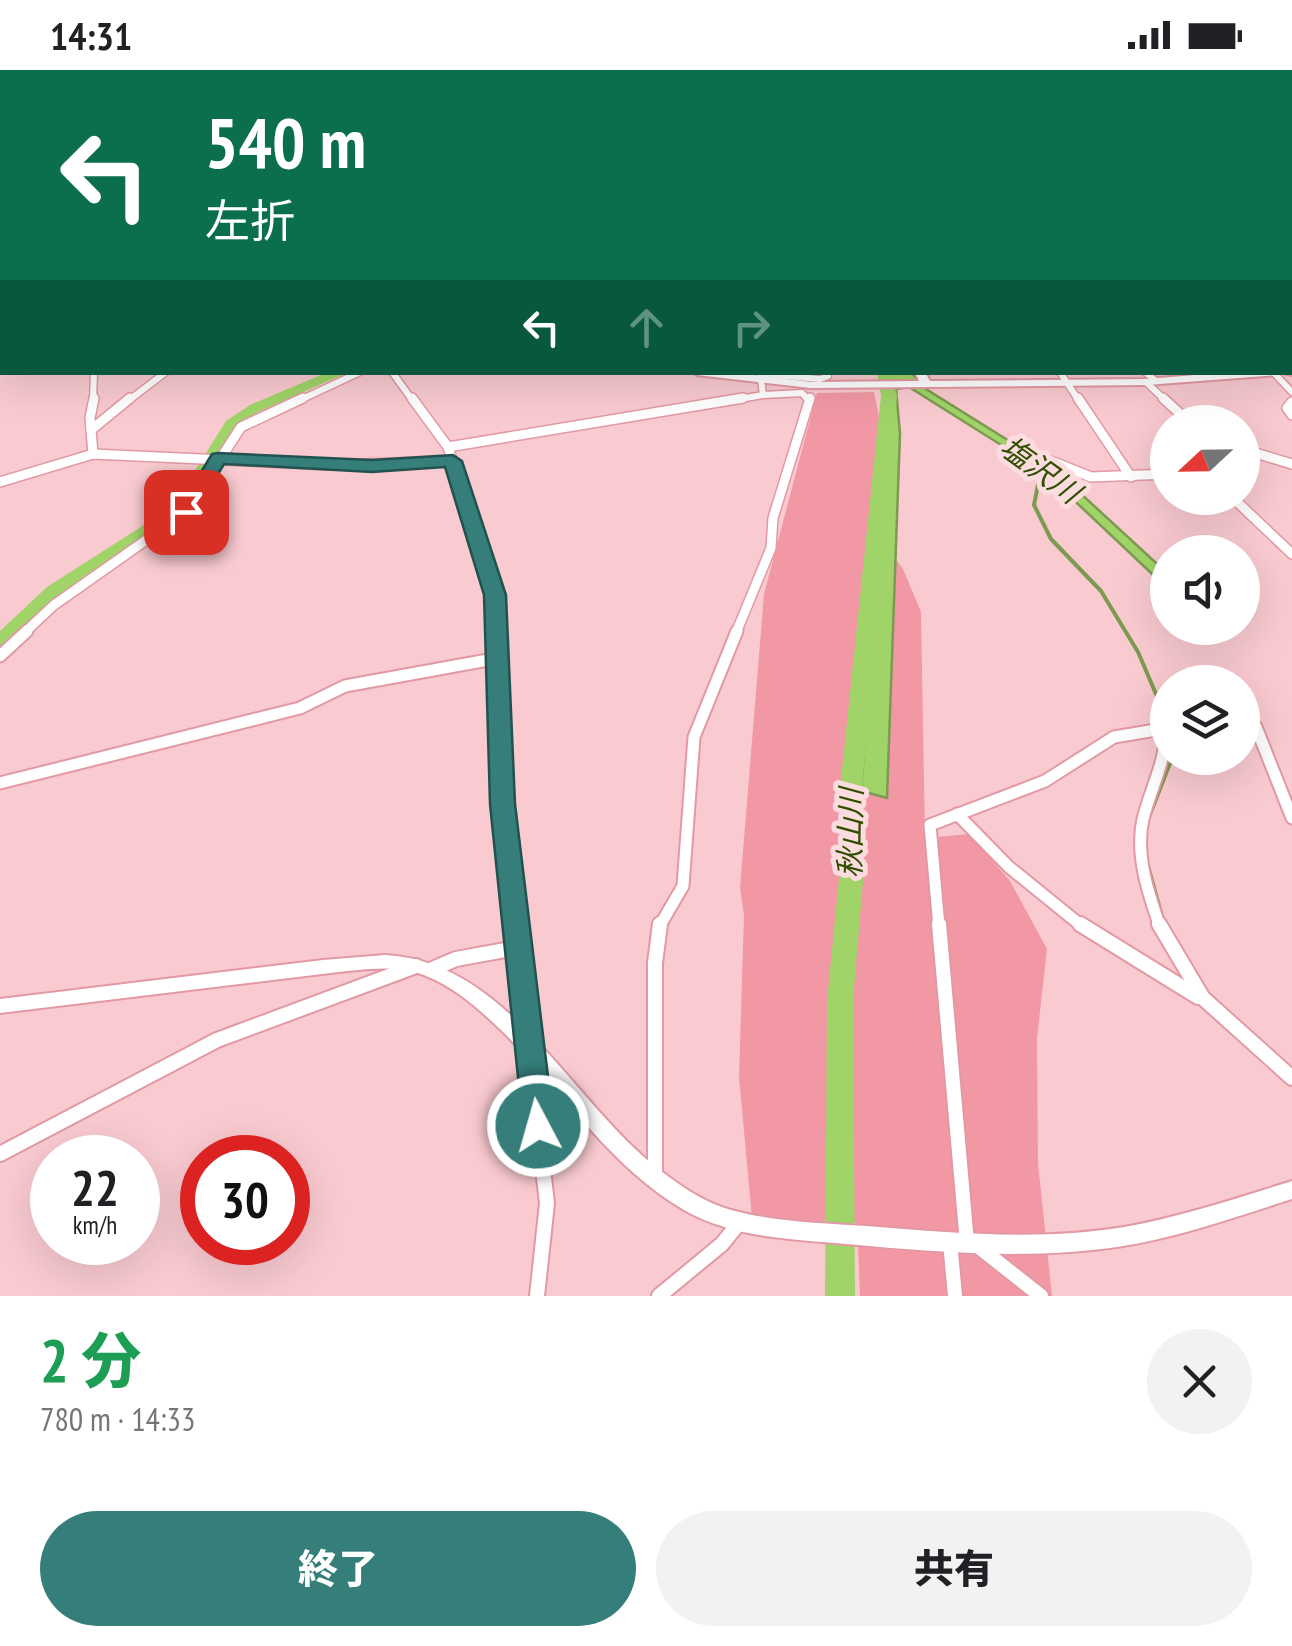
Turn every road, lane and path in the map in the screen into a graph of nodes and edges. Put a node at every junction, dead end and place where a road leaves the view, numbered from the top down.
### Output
1 (95, 375) edge
2 (161, 375) edge
3 (353, 375) edge
4 (394, 375) edge
5 (718, 375) edge
6 (827, 375) edge
7 (1210, 375) edge
8 (1063, 378) edge
9 (1149, 379) edge
10 (924, 380) edge
11 (761, 381) edge
12 (867, 384) joint
13 (1292, 402) edge
14 (1173, 405) edge
15 (1292, 415) edge
16 (91, 430) junction
17 (448, 447) junction
18 (93, 454) junction
19 (1260, 454) edge
20 (218, 458) junction
21 (453, 461) junction
22 (1051, 461) dead end
23 (1292, 464) edge
24 (1150, 475) edge
25 (1131, 476) junction
26 (0, 482) edge
27 (1251, 515) edge
28 (1292, 554) edge
29 (0, 656) edge
30 (499, 658) junction
31 (1150, 731) edge
32 (1260, 736) edge
33 (1160, 775) edge
34 (0, 783) edge
35 (957, 814) junction
36 (1292, 818) edge
37 (516, 948) junction
38 (423, 968) junction
39 (1199, 998) junction
40 (0, 1006) edge
41 (530, 1049) junction
42 (1292, 1078) edge
43 (0, 1154) edge
44 (656, 1181) junction
45 (1292, 1190) edge
46 (738, 1223) junction
47 (859, 1235) joint
48 (963, 1242) junction
49 (537, 1296) edge
50 (659, 1296) edge
51 (954, 1296) edge
52 (1041, 1296) edge

1 - 16 street
2 - 16 street
3 - 20 street
4 - 17 street
5 - 11 street
6 - 11 street
7 - 9 street
8 - 9 street
8 - 10 street
8 - 25 street
9 - 14 street
10 - 12 street
11 - 12 street
11 - 17 street
11 - 44 street
13 - 15 street
16 - 18 street
17 - 21 street
18 - 20 street
18 - 26 street
19 - 23 street
20 - 21 street
20 - 29 street
21 - 30 street
22 - 25 street
24 - 25 street
27 - 28 street
30 - 34 street
30 - 37 street
31 - 35 street
32 - 36 street
33 - 39 street
35 - 39 street
35 - 48 street
37 - 38 street
37 - 41 street
38 - 40 street
38 - 41 street
38 - 43 street
39 - 42 street
41 - 44 street
41 - 49 street
44 - 46 street
45 - 48 street
46 - 47 street
46 - 50 street
47 - 48 street
48 - 51 street
48 - 52 street

